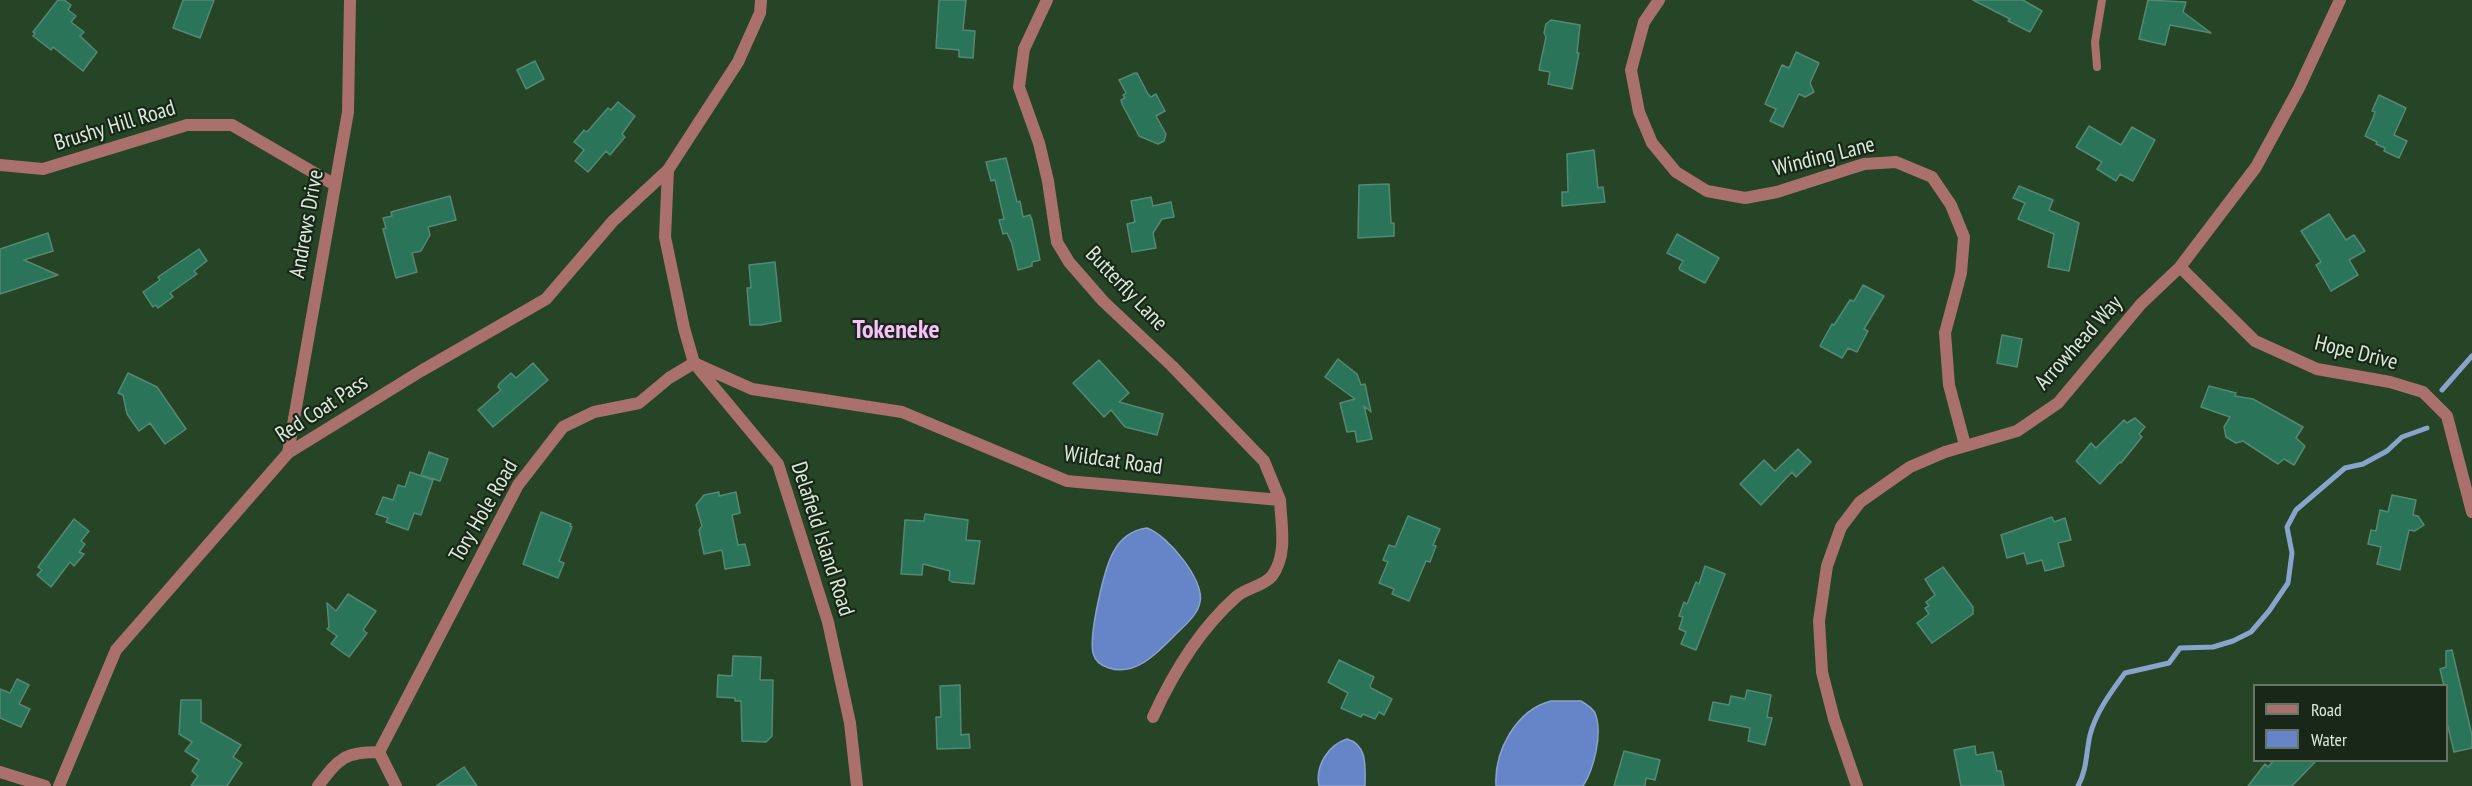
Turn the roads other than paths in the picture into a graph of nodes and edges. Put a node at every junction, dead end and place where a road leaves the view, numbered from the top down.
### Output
1 (350, 0) edge
2 (762, 0) edge
3 (1047, 0) edge
4 (1659, 0) edge
5 (2102, 0) edge
6 (2340, 0) edge
7 (2097, 67) dead end
8 (0, 165) edge
9 (668, 170) junction
10 (335, 185) junction
11 (2180, 267) junction
12 (694, 363) junction
13 (1965, 445) junction
14 (288, 453) junction
15 (1280, 500) junction
16 (2472, 512) edge
17 (1153, 717) dead end
18 (379, 752) junction
19 (0, 772) edge
20 (45, 786) edge
21 (59, 786) edge
22 (318, 786) edge
23 (396, 786) edge
24 (857, 786) edge
25 (1857, 786) edge

1 - 10 street, Andrews Drive
2 - 9 street
3 - 15 street, Butterfly Lane
4 - 13 street, Winding Lane
5 - 7 lane
6 - 11 street, Arrowhead Way
8 - 10 street, Brushy Hill Road
9 - 12 street, Delafield Island Road
9 - 14 street, Red Coat Pass
10 - 14 street, Andrews Drive
11 - 13 street, Arrowhead Way
11 - 16 street, Hope Drive
12 - 15 street, Wildcat Road
12 - 18 street, Tory Hole Road
12 - 24 street, Delafield Island Road
13 - 25 street, Arrowhead Way
14 - 21 street, Red Coat Pass
15 - 17 street
18 - 22 street
18 - 23 street
19 - 20 street

